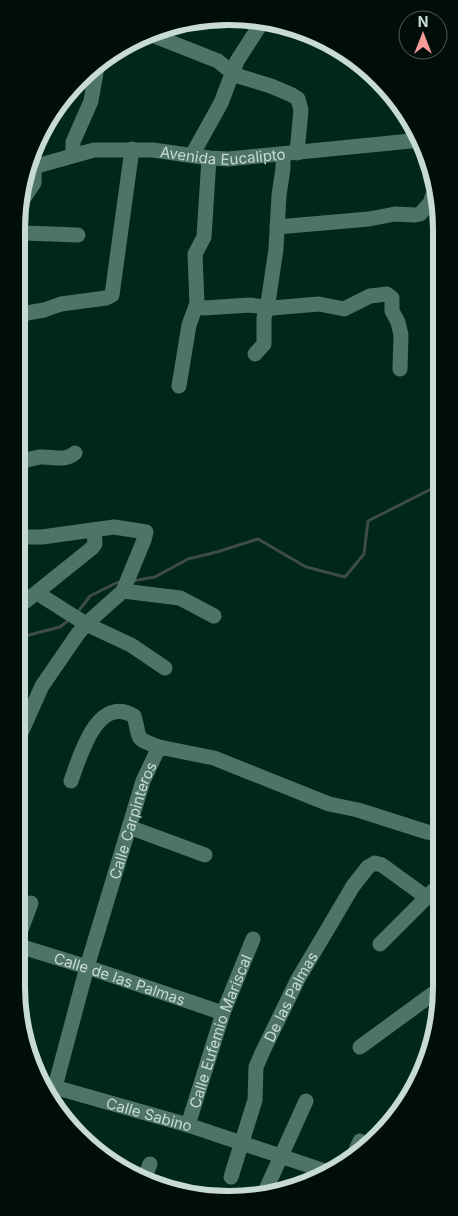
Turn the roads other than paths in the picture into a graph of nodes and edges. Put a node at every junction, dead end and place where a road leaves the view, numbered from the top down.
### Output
1 (259, 27) edge
2 (159, 38) edge
3 (232, 73) junction
4 (96, 75) edge
5 (413, 141) edge
6 (132, 149) junction
7 (290, 154) junction
8 (74, 155) junction
9 (192, 155) junction
10 (209, 158) junction
11 (35, 168) edge
12 (32, 176) edge
13 (29, 192) edge
14 (431, 201) edge
15 (277, 227) junction
16 (25, 233) edge
17 (78, 235) dead end
18 (196, 306) junction
19 (267, 308) junction
20 (25, 313) edge
21 (255, 354) dead end
22 (400, 369) dead end
23 (179, 386) dead end
24 (76, 452) dead end
25 (25, 461) edge
26 (94, 530) junction
27 (25, 537) edge
28 (123, 591) junction
29 (37, 593) junction
30 (25, 602) edge
31 (214, 616) dead end
32 (86, 624) junction
33 (165, 668) dead end
34 (25, 724) edge
35 (159, 747) junction
36 (71, 781) dead end
37 (129, 827) junction
38 (433, 833) edge
39 (205, 855) dead end
40 (433, 890) edge
41 (426, 897) junction
42 (31, 903) dead end
43 (25, 919) edge
44 (253, 939) dead end
45 (380, 944) dead end
46 (25, 947) edge
47 (87, 967) junction
48 (433, 994) edge
49 (223, 1013) junction
50 (360, 1047) dead end
51 (53, 1091) edge
52 (55, 1093) edge
53 (306, 1101) dead end
54 (188, 1125) junction
55 (360, 1141) dead end
56 (242, 1144) junction
57 (358, 1145) edge
58 (280, 1156) junction
59 (150, 1164) dead end
60 (320, 1169) edge
61 (146, 1173) edge
62 (231, 1177) dead end
63 (267, 1187) edge

1 - 3 street
2 - 3 street
3 - 7 street
3 - 9 street
4 - 8 street
5 - 7 street, Avenida Eucalipto
6 - 8 street, Avenida Eucalipto
6 - 9 street, Avenida Eucalipto
6 - 20 street
7 - 10 street, Avenida Eucalipto
7 - 15 street
8 - 11 street, Avenida Eucalipto
9 - 10 street, Avenida Eucalipto
10 - 18 street
12 - 13 street
14 - 15 street
15 - 19 street
16 - 17 street
18 - 19 street
18 - 23 street
19 - 21 street
19 - 22 street
24 - 25 street
26 - 27 street
26 - 28 street
26 - 29 street
28 - 31 street
28 - 32 street
29 - 30 street
29 - 32 street
32 - 33 street
32 - 34 street
35 - 36 street
35 - 37 street, Calle Carpinteros
35 - 38 street, Calle Carpinteros
37 - 39 street
37 - 47 street, Calle Carpinteros
40 - 41 street
41 - 45 street
41 - 56 street, De las Palmas
42 - 43 street
44 - 49 street, Calle Eufemio Mariscal
46 - 47 street, Calle de las Palmas
47 - 49 street, Calle de las Palmas
47 - 51 street, Calle Carpinteros
48 - 50 street
49 - 54 street, Calle Eufemio Mariscal
52 - 54 street, Calle Sabino
53 - 58 street
54 - 56 street, Calle Sabino
55 - 57 street
56 - 58 street, Calle Sabino
56 - 62 street, De las Palmas
58 - 60 street, Calle Sabino
58 - 63 street
59 - 61 street

